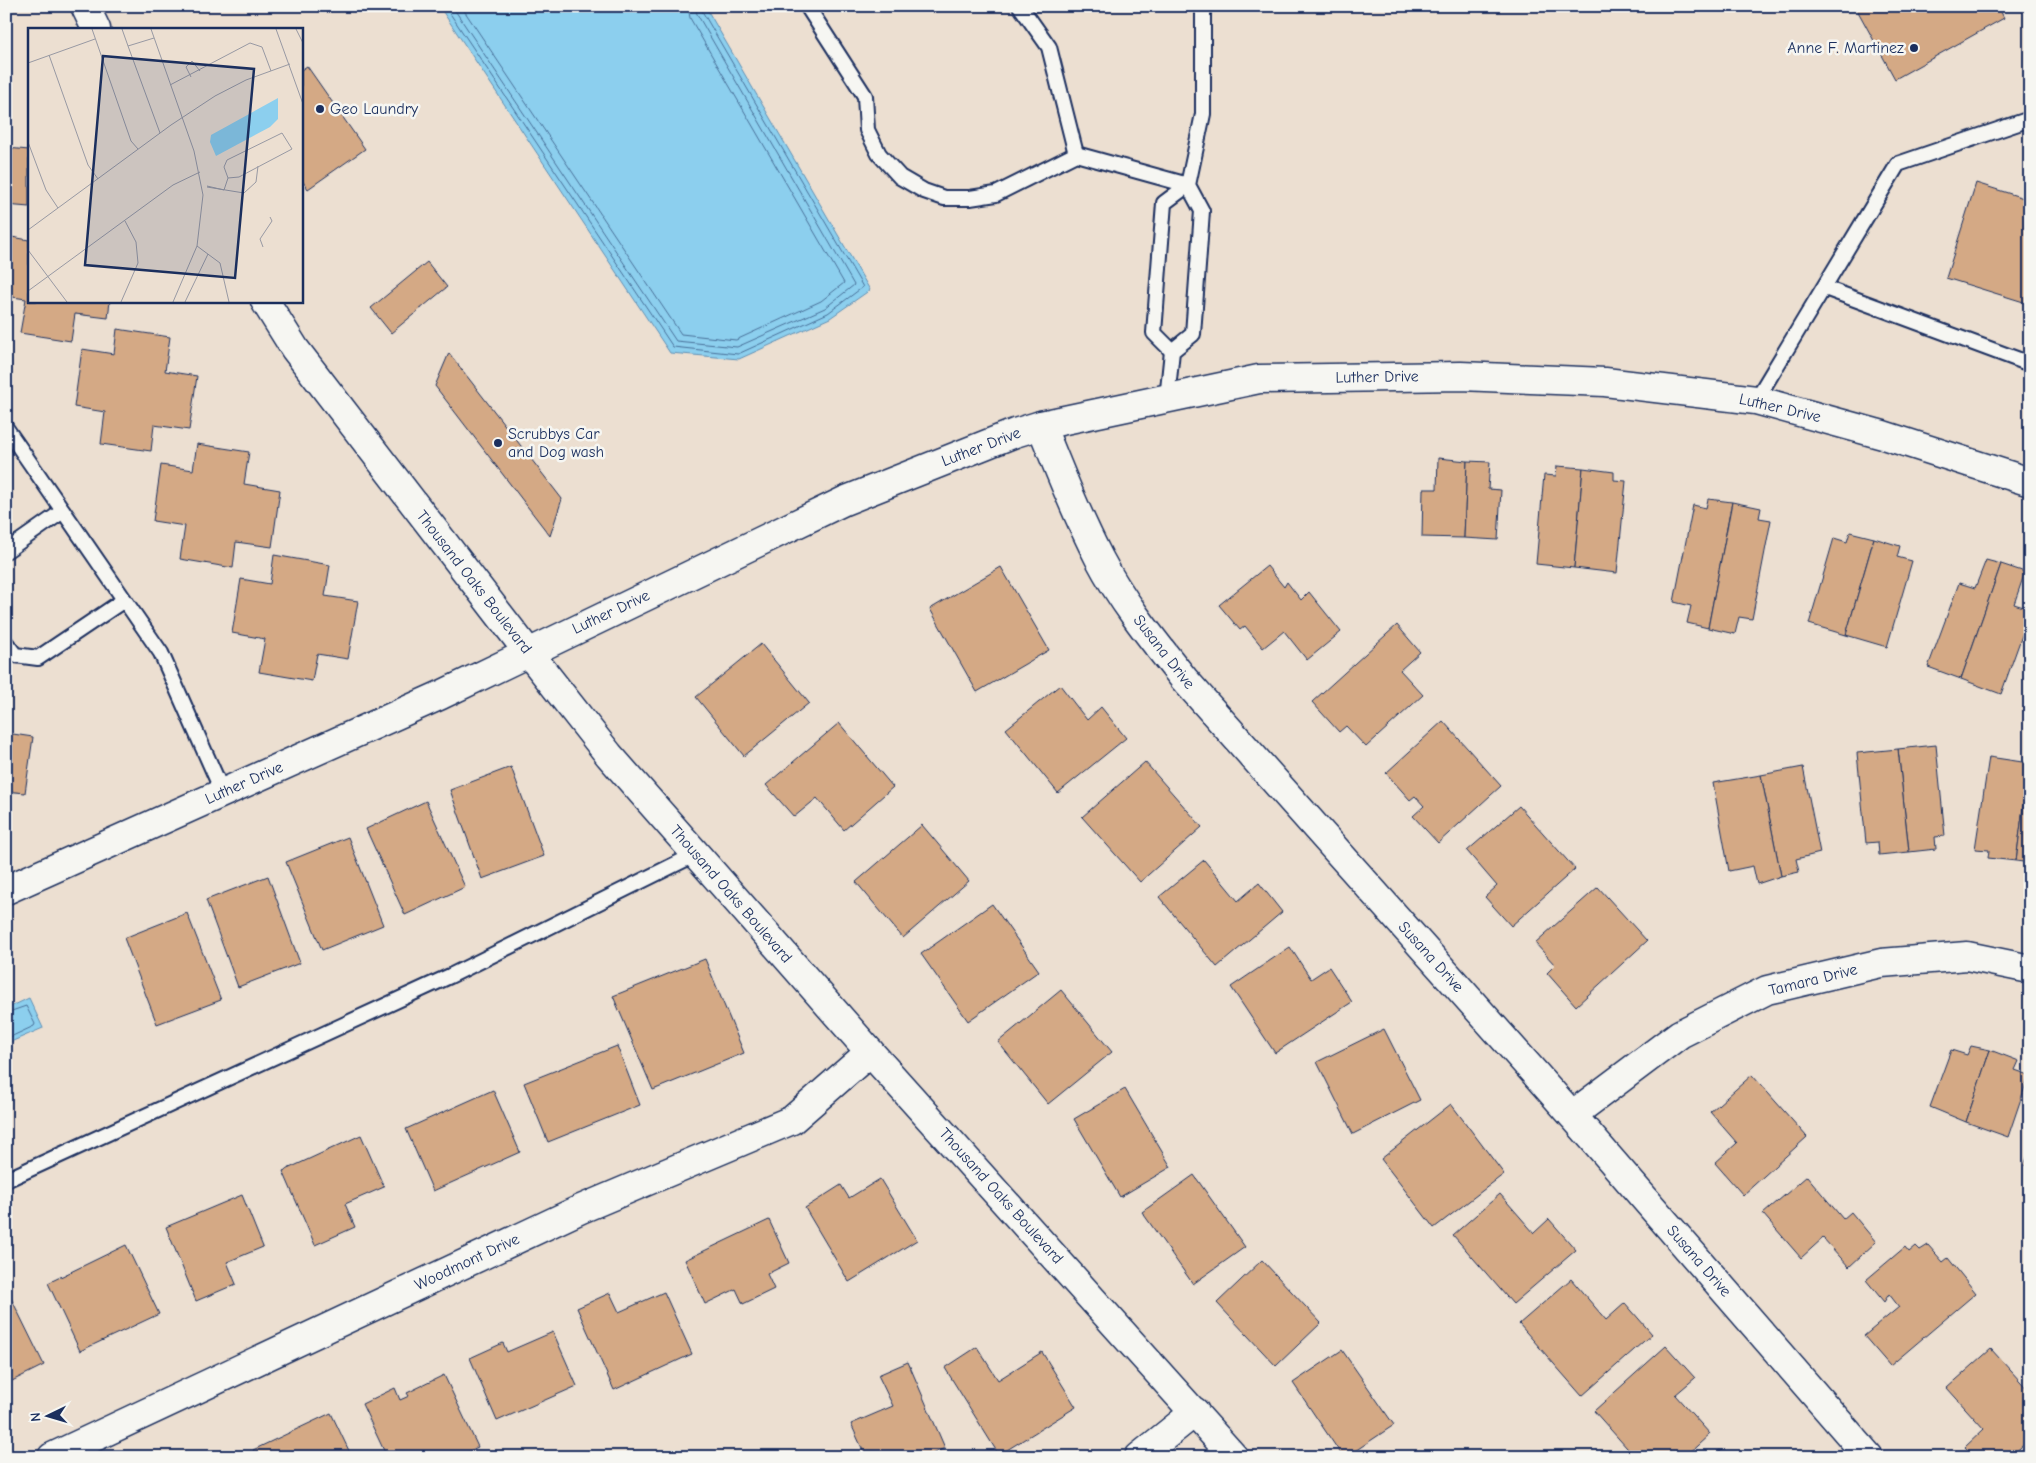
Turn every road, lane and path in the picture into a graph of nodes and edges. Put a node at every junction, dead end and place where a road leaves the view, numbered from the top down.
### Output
1 (85, 6) edge
2 (808, 6) edge
3 (1020, 6) edge
4 (1203, 6) edge
5 (96, 28) edge
6 (2030, 119) edge
7 (1076, 154) junction
8 (1188, 185) junction
9 (1825, 288) junction
10 (266, 302) edge
11 (1172, 351) junction
12 (2030, 364) edge
13 (1167, 399) junction
14 (1756, 400) junction
15 (1041, 426) junction
16 (6, 428) edge
17 (2030, 482) edge
18 (63, 511) junction
19 (6, 551) edge
20 (124, 600) junction
21 (6, 643) edge
22 (528, 652) junction
23 (222, 792) junction
24 (696, 854) junction
25 (6, 890) edge
26 (2030, 969) edge
27 (870, 1052) junction
28 (1572, 1115) junction
29 (6, 1180) edge
30 (1195, 1412) junction
31 (52, 1457) edge
32 (1139, 1457) edge
33 (1234, 1457) edge
34 (1869, 1457) edge

1 - 5 street
2 - 7 lane
3 - 7 lane
4 - 8 lane
6 - 9 lane
7 - 8 lane
8 - 11 lane
8 - 11 lane
9 - 12 lane
9 - 14 lane
10 - 22 street, Thousand Oaks Boulevard
11 - 13 lane
13 - 14 street, Luther Drive
13 - 15 street, Luther Drive
14 - 17 street, Luther Drive
15 - 22 street, Luther Drive
15 - 28 street, Susana Drive
16 - 18 lane
18 - 19 lane
18 - 20 lane
20 - 21 lane
20 - 23 lane
22 - 23 street, Luther Drive
22 - 24 street, Thousand Oaks Boulevard
23 - 25 street, Luther Drive
24 - 27 street, Thousand Oaks Boulevard
24 - 29 lane
26 - 28 street, Tamara Drive
27 - 30 street, Thousand Oaks Boulevard
27 - 31 street, Woodmont Drive
28 - 34 street, Susana Drive
30 - 32 street
30 - 33 street, Thousand Oaks Boulevard

